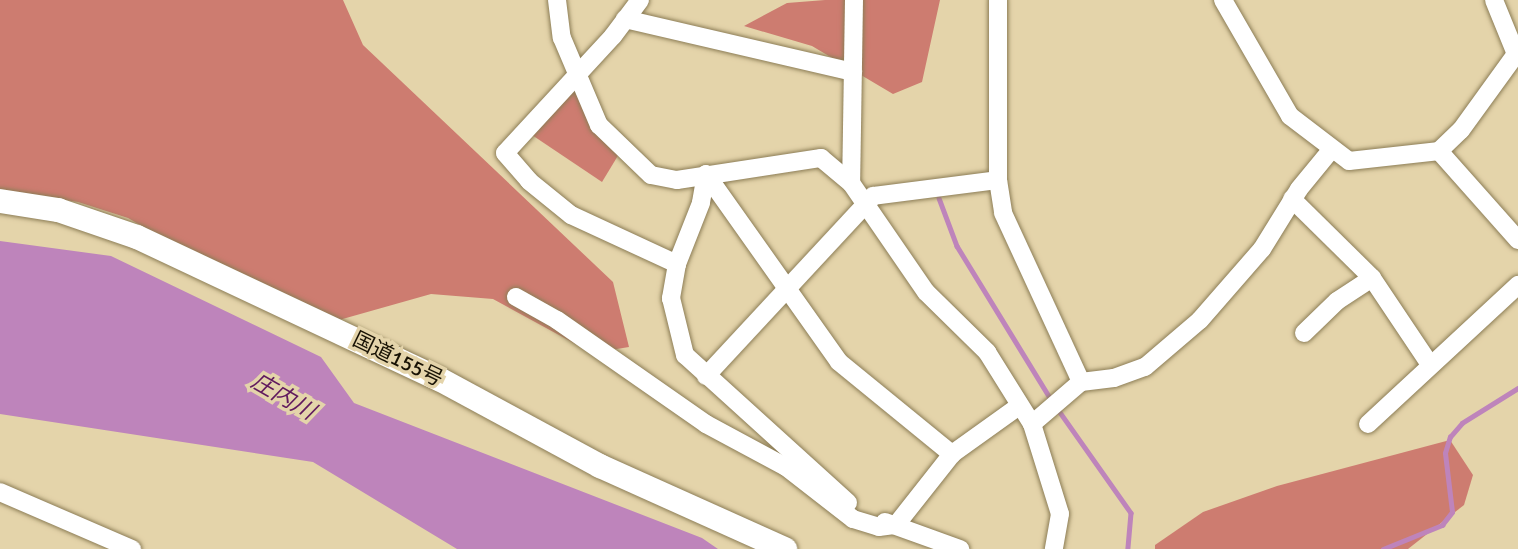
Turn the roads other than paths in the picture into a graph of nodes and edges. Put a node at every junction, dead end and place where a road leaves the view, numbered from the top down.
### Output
1 (557, 0) edge
2 (640, 0) edge
3 (854, 0) edge
4 (999, 0) edge
5 (1223, 0) edge
6 (1494, 0) edge
7 (625, 19) junction
8 (853, 72) junction
9 (578, 76) junction
10 (1331, 150) junction
11 (1438, 151) junction
12 (706, 174) junction
13 (998, 180) junction
14 (851, 183) junction
15 (1292, 199) junction
16 (0, 201) edge
17 (866, 201) junction
18 (1518, 239) edge
19 (677, 264) junction
20 (1372, 278) junction
21 (1518, 285) edge
22 (789, 290) junction
23 (516, 297) dead end
24 (1304, 333) dead end
25 (1429, 363) junction
26 (706, 376) junction
27 (1081, 382) junction
28 (1019, 406) junction
29 (1037, 419) junction
30 (1368, 424) dead end
31 (951, 454) junction
32 (0, 492) edge
33 (896, 526) junction
34 (132, 549) edge
35 (785, 549) edge
36 (960, 549) edge
37 (1054, 549) edge

1 - 9 street
2 - 7 street
3 - 8 street
4 - 13 street
5 - 10 street
6 - 11 street
7 - 8 street
7 - 9 street
8 - 14 street
9 - 12 street
9 - 19 street
10 - 11 street
10 - 15 street
11 - 18 street
12 - 14 street
12 - 19 street
12 - 22 street
13 - 17 street
13 - 27 street
14 - 17 street
15 - 20 street
15 - 27 street
16 - 35 highway, 国道155号
17 - 22 street
17 - 28 street
19 - 26 street
20 - 24 street
20 - 25 street
21 - 25 street
22 - 26 street
22 - 31 street
23 - 33 street
25 - 30 street
26 - 33 street
27 - 29 street
28 - 29 street
28 - 31 street
29 - 37 street
31 - 33 street
32 - 34 street
33 - 36 street

